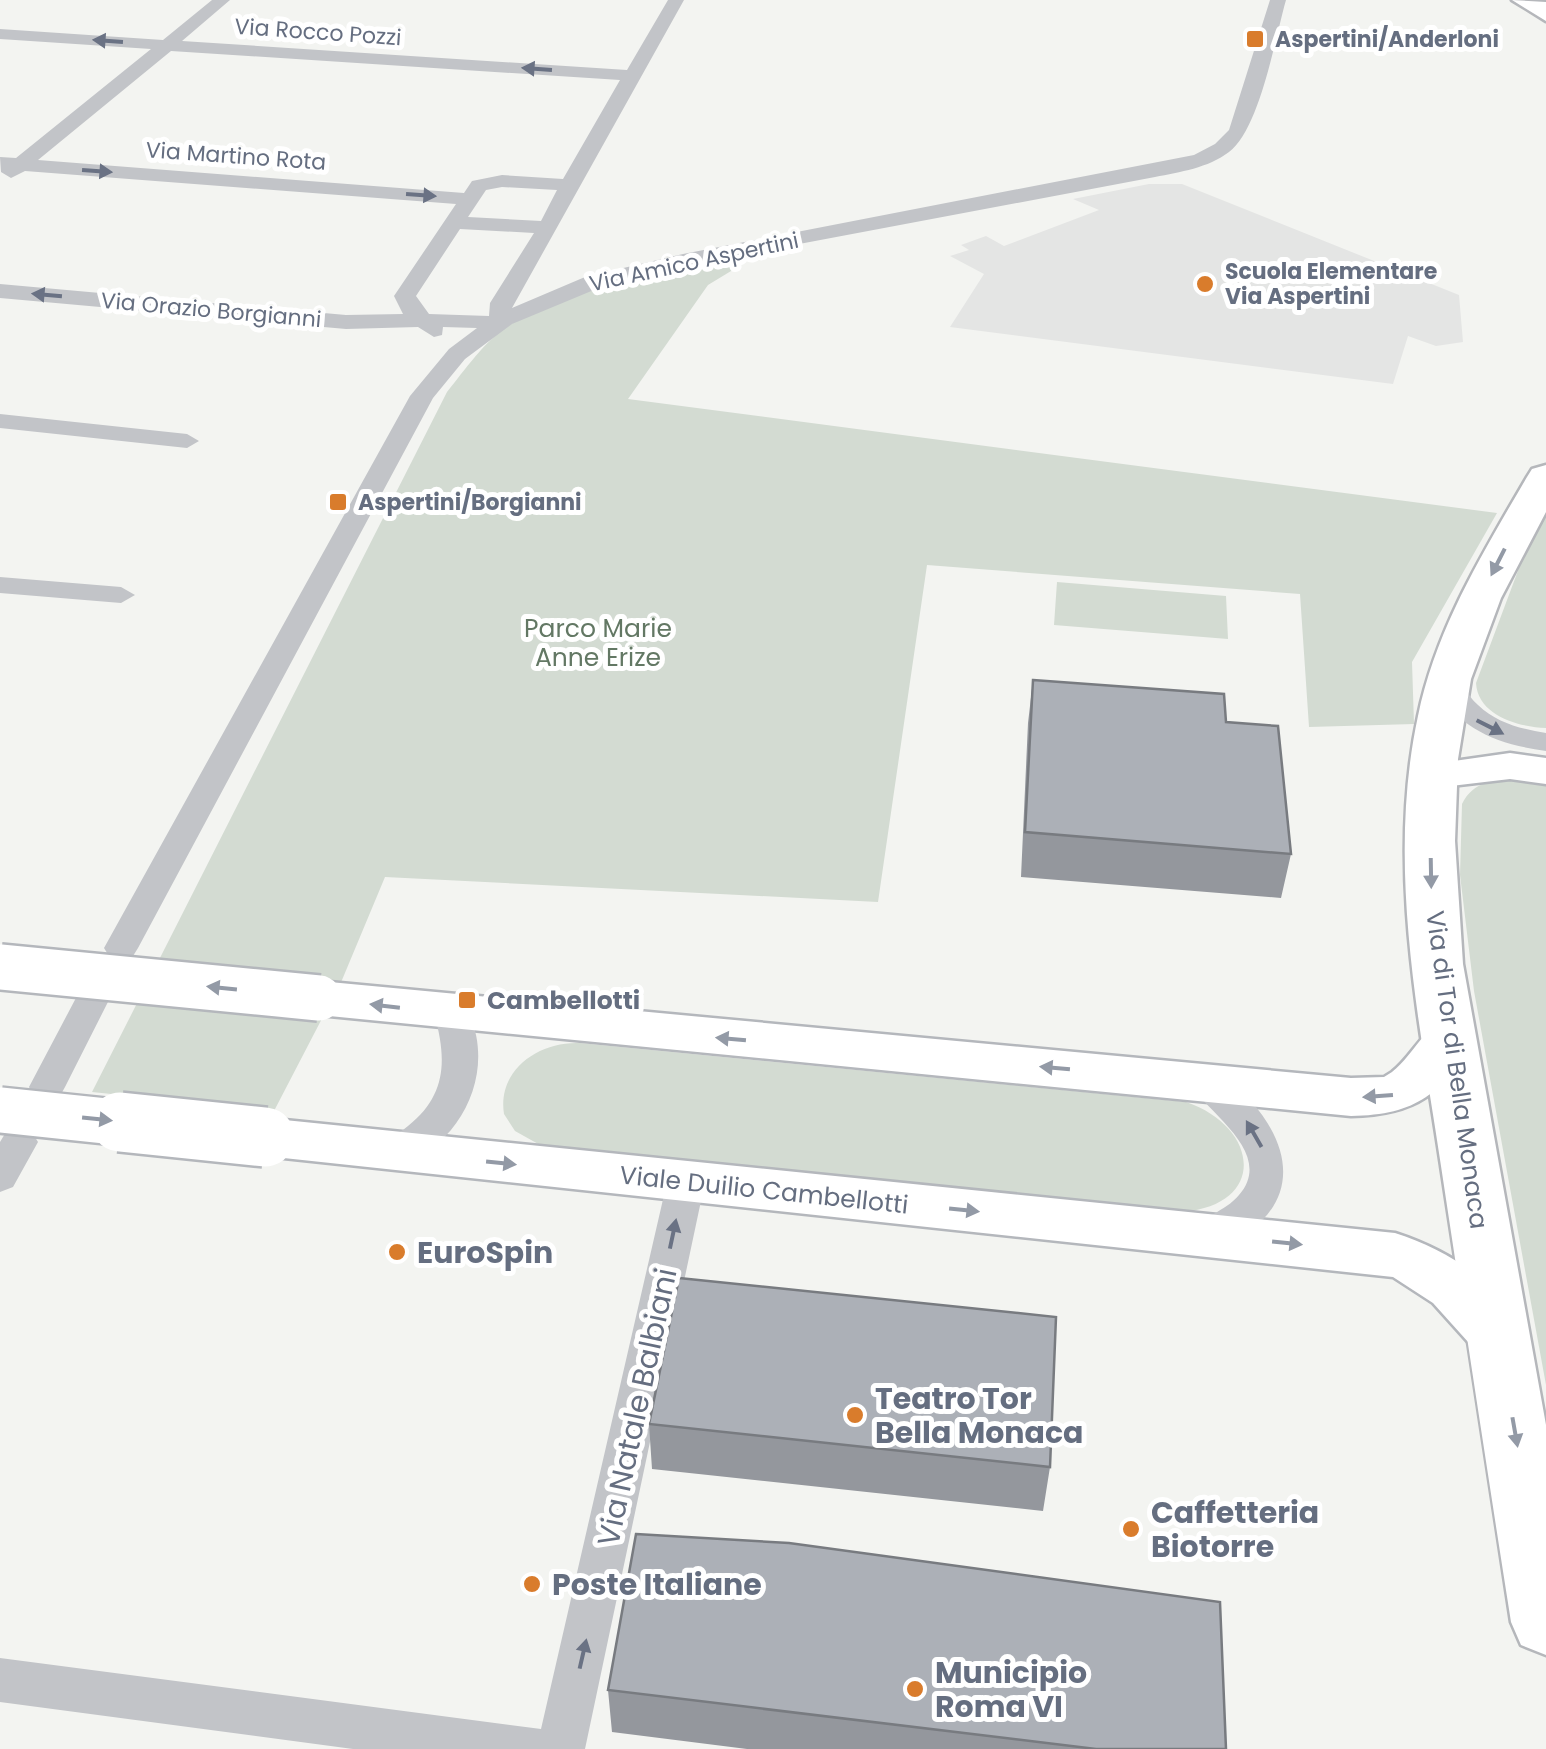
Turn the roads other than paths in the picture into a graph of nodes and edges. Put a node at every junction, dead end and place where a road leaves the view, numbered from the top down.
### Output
1 (222, 0) edge
2 (676, 0) edge
3 (1278, 0) edge
4 (1525, 0) edge
5 (1546, 13) edge
6 (0, 34) edge
7 (167, 45) junction
8 (634, 76) junction
9 (10, 164) edge
10 (0, 181) edge
11 (568, 186) junction
12 (468, 198) junction
13 (454, 222) junction
14 (546, 228) junction
15 (548, 260) junction
16 (618, 275) junction
17 (0, 291) edge
18 (423, 320) junction
19 (499, 323) junction
20 (457, 354) junction
21 (0, 421) edge
22 (186, 441) dead end
23 (1546, 477) edge
24 (0, 585) edge
25 (121, 595) dead end
26 (1448, 687) junction
27 (1546, 742) edge
28 (1546, 771) edge
29 (1434, 775) junction
30 (121, 948) dead end
31 (0, 967) edge
32 (94, 996) dead end
33 (452, 1014) junction
34 (1450, 1038) junction
35 (1206, 1082) junction
36 (47, 1087) dead end
37 (9, 1126) edge
38 (398, 1152) junction
39 (0, 1176) edge
40 (686, 1182) junction
41 (1210, 1236) junction
42 (1498, 1336) junction
43 (1546, 1622) edge
44 (0, 1680) edge
45 (533, 1749) edge
46 (561, 1749) edge

1 - 7 street
2 - 8 street
3 - 16 street, Via Amico Aspertini
4 - 5 main road
7 -> 6 street, Via Rocco Pozzi
8 -> 7 street, Via Rocco Pozzi
7 - 9 street
8 - 11 street
9 - 10 street
9 -> 12 street, Via Martino Rota
11 - 12 street
11 - 14 street
12 - 13 street
13 - 14 street
13 - 18 street
14 - 15 street
15 - 16 street
15 - 19 street
16 - 19 street, Via Amico Aspertini
18 -> 17 street, Via Orazio Borgianni
18 - 19 street, Via Orazio Borgianni
18 - 20 street
19 - 20 street, Via Amico Aspertini
20 - 30 street, Via Amico Aspertini
21 - 22 street
23 -> 26 main road, Via di Tor di Bella Monaca
24 - 25 street
26 -> 27 street
26 - 29 main road, Via di Tor di Bella Monaca
28 - 29 main road
29 -> 34 main road, Via di Tor di Bella Monaca
33 -> 31 main road, bridge
32 - 36 street
35 -> 33 main road
33 - 38 street
34 -> 35 main road
34 - 42 main road, Via di Tor di Bella Monaca
41 -> 35 street
37 -> 38 main road, Viale Duilio Cambellotti, bridge
37 - 39 street
38 -> 40 main road, Viale Duilio Cambellotti
40 -> 41 main road, Viale Duilio Cambellotti
46 -> 40 street, Via Natale Balbiani
41 -> 42 main road, Viale Duilio Cambellotti
42 -> 43 main road, Via di Tor di Bella Monaca
44 - 45 street

